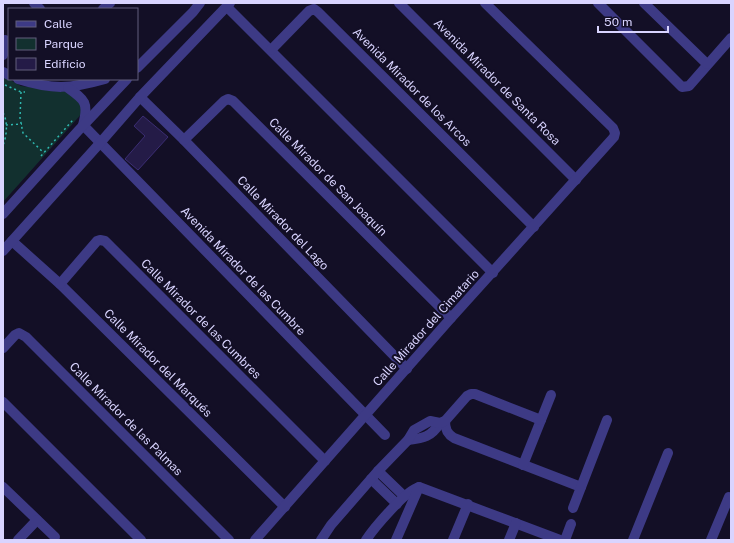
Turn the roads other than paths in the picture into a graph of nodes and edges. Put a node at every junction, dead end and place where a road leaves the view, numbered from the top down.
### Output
1 (200, 3) edge
2 (399, 3) edge
3 (485, 3) edge
4 (598, 3) edge
5 (644, 3) edge
6 (229, 5) edge
7 (6, 38) edge
8 (731, 38) edge
9 (271, 50) junction
10 (3, 55) edge
11 (707, 64) junction
12 (139, 65) edge
13 (22, 80) edge
14 (101, 80) edge
15 (126, 80) edge
16 (68, 88) junction
17 (140, 97) junction
18 (83, 125) junction
19 (184, 140) junction
20 (100, 143) junction
21 (576, 180) junction
22 (3, 214) edge
23 (534, 227) junction
24 (12, 241) junction
25 (3, 250) edge
26 (493, 273) junction
27 (60, 284) junction
28 (451, 318) junction
29 (3, 348) edge
30 (407, 368) junction
31 (551, 395) dead end
32 (3, 402) edge
33 (366, 416) junction
34 (541, 420) junction
35 (607, 420) dead end
36 (442, 422) junction
37 (385, 435) dead end
38 (668, 453) dead end
39 (325, 461) junction
40 (523, 465) junction
41 (378, 471) junction
42 (371, 479) junction
43 (3, 487) edge
44 (419, 487) junction
45 (581, 487) junction
46 (729, 497) dead end
47 (400, 500) junction
48 (468, 504) junction
49 (285, 507) junction
50 (573, 508) dead end
51 (37, 520) junction
52 (516, 523) junction
53 (571, 524) dead end
54 (55, 537) dead end
55 (18, 540) edge
56 (141, 540) edge
57 (230, 540) edge
58 (255, 540) edge
59 (321, 540) edge
60 (366, 540) edge
61 (396, 540) edge
62 (453, 540) edge
63 (509, 540) edge
64 (560, 540) edge
65 (565, 540) edge
66 (633, 540) edge
67 (711, 540) edge

1 - 12 street
2 - 21 street, Avenida Mirador de Santa Rosa
3 - 21 street, Calle Mirador del Cimatario
4 - 11 street
5 - 11 street
6 - 9 street
6 - 17 street
7 - 10 street
8 - 11 street
9 - 23 street, Avenida Mirador de los Arcos
9 - 26 street
13 - 16 street
14 - 16 street
15 - 18 street
16 - 18 street
17 - 19 street, Calle Mirador del Lago
17 - 20 street
18 - 20 street, Avenida Mirador de las Cumbre
18 - 22 street
19 - 28 street, Calle Mirador de San Joaquín
19 - 30 street, Calle Mirador del Lago
20 - 24 street
20 - 33 street, Avenida Mirador de las Cumbre
21 - 23 street, Calle Mirador del Cimatario
23 - 26 street, Calle Mirador del Cimatario
24 - 25 street
24 - 27 street, Calle Mirador del Marqués
26 - 28 street, Calle Mirador del Cimatario
27 - 39 street, Calle Mirador de las Cumbres
27 - 49 street, Calle Mirador del Marqués
28 - 30 street, Calle Mirador del Cimatario
29 - 57 street, Calle Mirador de las Palmas
30 - 33 street, Calle Mirador del Cimatario
31 - 34 street
32 - 56 street
33 - 37 street, Avenida Mirador de las Cumbre
33 - 39 street, Calle Mirador del Cimatario
34 - 36 street
34 - 40 street
35 - 45 street
36 - 40 street
36 - 41 street
38 - 66 street
39 - 49 street, Calle Mirador del Cimatario
40 - 45 street
41 - 42 street
41 - 47 street
42 - 47 street
42 - 59 street
43 - 51 street
44 - 47 street
44 - 48 street
44 - 61 street
45 - 50 street
46 - 67 street
47 - 60 street
48 - 52 street
48 - 62 street
49 - 58 street, Calle Mirador del Cimatario
51 - 54 street
51 - 55 street
52 - 63 street
52 - 64 street
53 - 65 street

